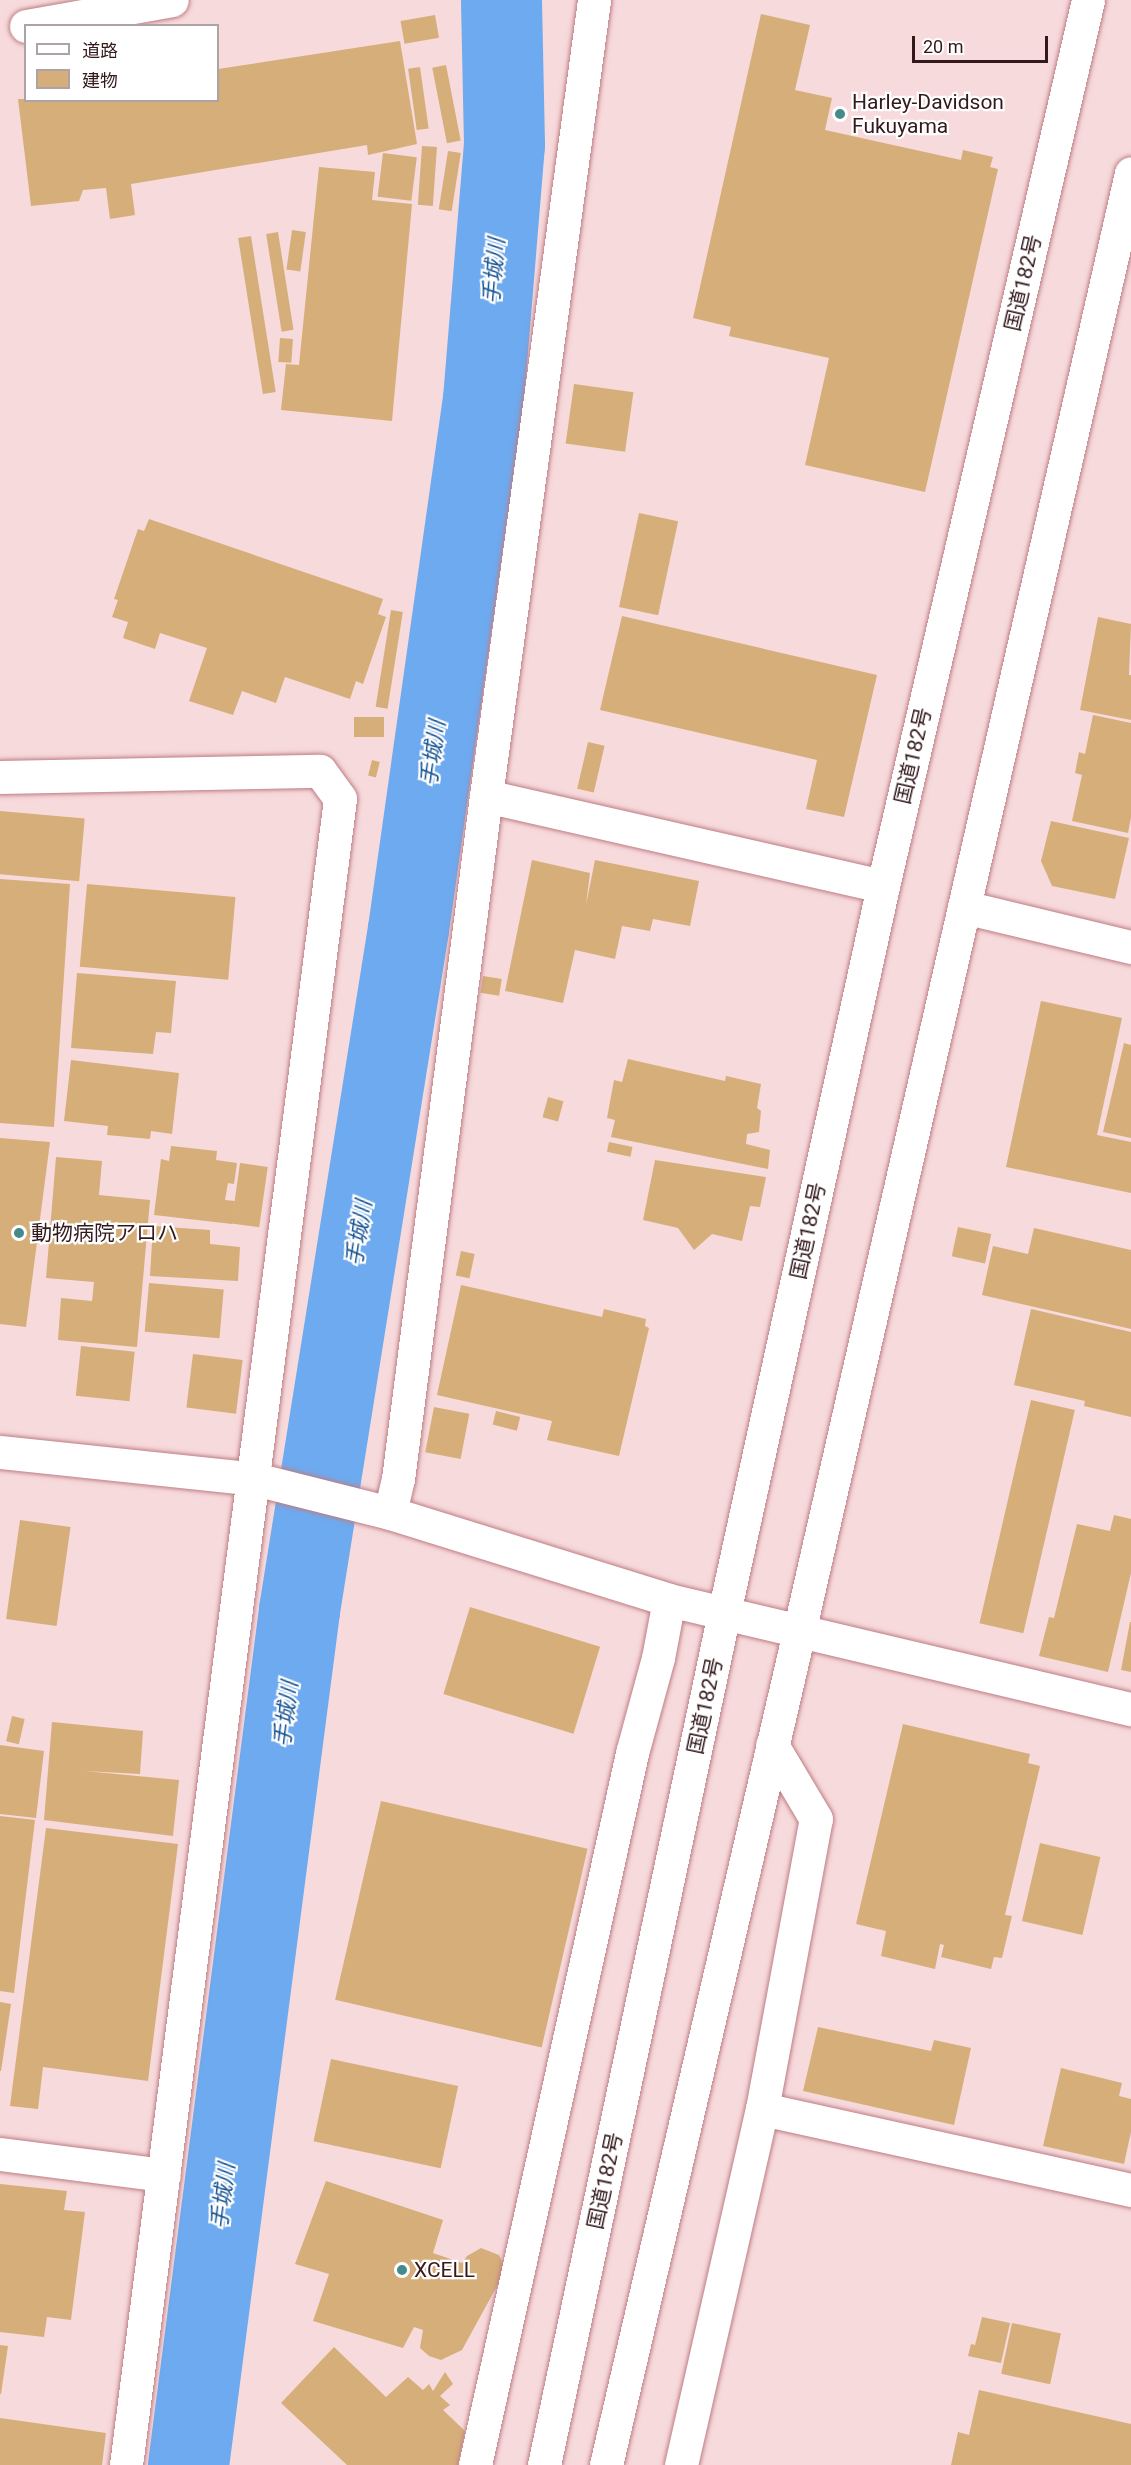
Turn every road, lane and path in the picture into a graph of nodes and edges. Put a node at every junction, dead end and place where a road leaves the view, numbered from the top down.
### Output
1 (172, 0) edge
2 (594, 0) edge
3 (1088, 0) edge
4 (37, 24) edge
5 (24, 26) edge
6 (0, 30) edge
7 (1131, 173) edge
8 (0, 777) edge
9 (486, 796) junction
10 (883, 886) junction
11 (964, 907) junction
12 (1131, 947) edge
13 (0, 1452) edge
14 (266, 1482) junction
15 (379, 1511) junction
16 (669, 1600) junction
17 (724, 1613) junction
18 (799, 1632) junction
19 (1131, 1708) edge
20 (772, 1745) junction
21 (762, 2109) junction
22 (0, 2154) edge
23 (164, 2175) junction
24 (1131, 2190) edge
25 (126, 2465) edge
26 (475, 2465) edge
27 (544, 2465) edge
28 (606, 2465) edge
29 (681, 2465) edge

1 - 4 main road
2 - 9 main road
3 - 10 main road, 国道182号
5 - 6 main road
7 - 11 main road
8 - 14 main road
9 - 10 main road
9 - 15 main road
10 - 17 main road, 国道182号
11 - 12 main road
11 - 18 main road
13 - 14 main road
14 - 15 main road
14 - 23 main road
15 - 16 main road
16 - 17 main road
16 - 26 main road
17 - 18 main road
17 - 27 main road, 国道182号
18 - 19 main road
18 - 20 main road
20 - 21 main road
20 - 28 main road
21 - 24 main road
21 - 29 main road
22 - 23 main road
23 - 25 main road

